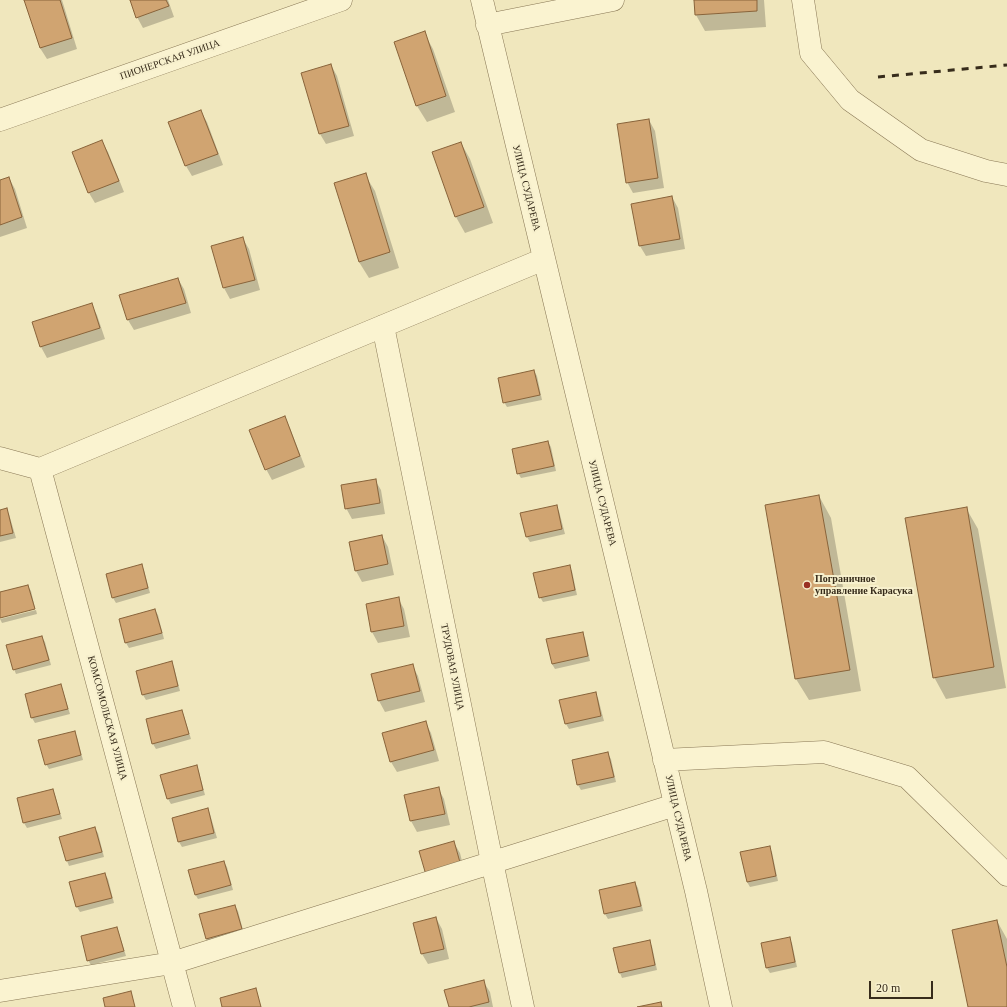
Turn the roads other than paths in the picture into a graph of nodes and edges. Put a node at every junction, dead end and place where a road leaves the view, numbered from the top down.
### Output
1 (341, 0) edge
2 (482, 0) edge
3 (613, 0) edge
4 (803, 0) edge
5 (487, 25) junction
6 (0, 120) edge
7 (1007, 175) edge
8 (544, 259) junction
9 (383, 326) junction
10 (0, 458) edge
11 (40, 469) junction
12 (664, 760) junction
13 (675, 805) junction
14 (492, 862) junction
15 (1007, 875) edge
16 (172, 963) junction
17 (0, 991) edge
18 (184, 1007) edge
19 (523, 1007) edge
20 (721, 1007) edge

1 - 6 street, ПИОНЕРСКАЯ УЛИЦА
2 - 5 street, УЛИЦА СУДАРЕВА
3 - 5 street
4 - 7 street
5 - 8 street, УЛИЦА СУДАРЕВА
8 - 9 street
8 - 12 street, УЛИЦА СУДАРЕВА
9 - 11 street
9 - 14 street, ТРУДОВАЯ УЛИЦА
10 - 11 street
11 - 16 street, КОМСОМОЛЬСКАЯ УЛИЦА
12 - 13 street, УЛИЦА СУДАРЕВА
12 - 15 street
13 - 14 street
13 - 20 street, УЛИЦА СУДАРЕВА
14 - 16 street
14 - 19 street, ТРУДОВАЯ УЛИЦА
16 - 17 street
16 - 18 street, КОМСОМОЛЬСКАЯ УЛИЦА

